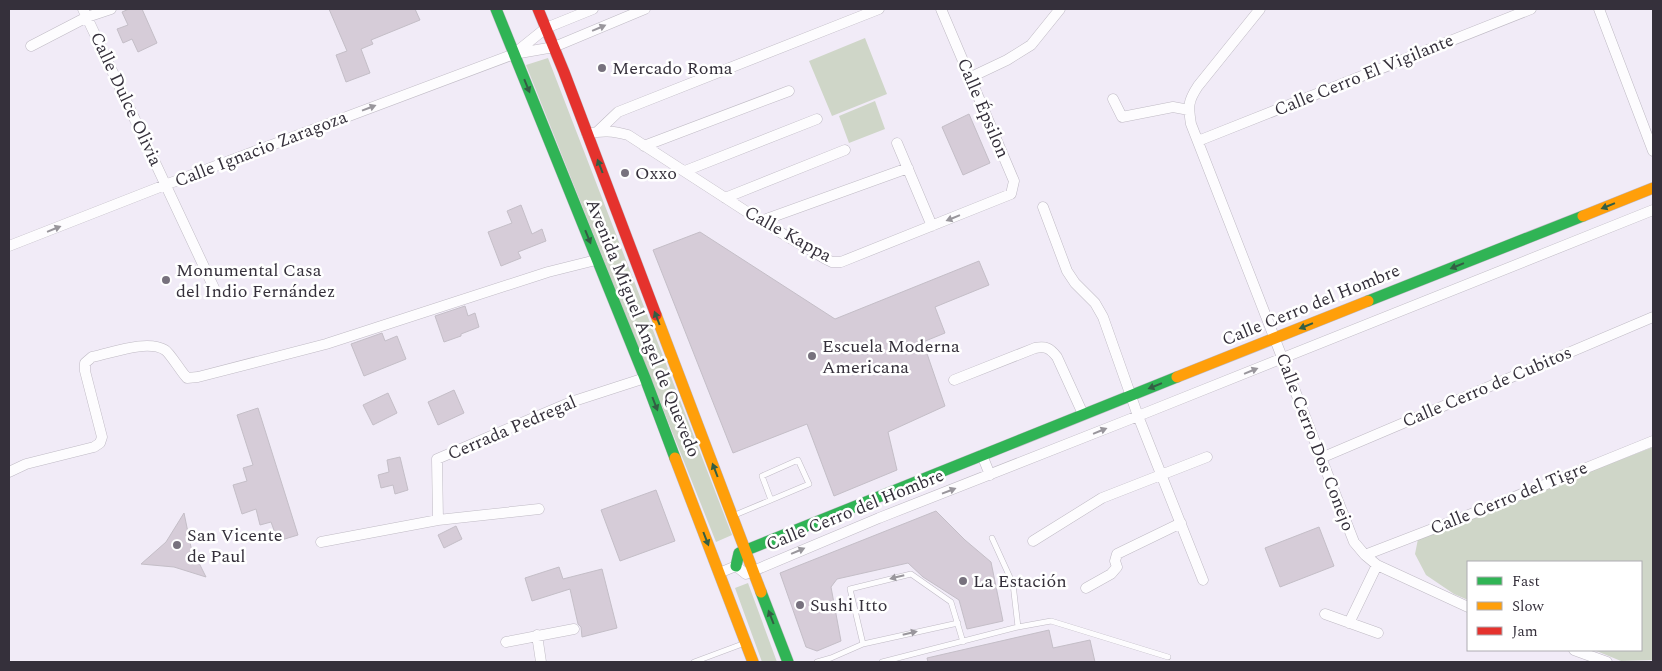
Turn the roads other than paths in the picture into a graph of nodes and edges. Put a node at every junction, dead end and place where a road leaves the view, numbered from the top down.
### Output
1 (110, 9) edge
2 (496, 9) edge
3 (538, 9) edge
4 (593, 9) edge
5 (645, 9) edge
6 (879, 9) edge
7 (941, 9) edge
8 (1060, 9) edge
9 (1260, 9) edge
10 (1531, 9) edge
11 (1598, 9) edge
12 (85, 13) edge
13 (546, 28) junction
14 (31, 46) dead end
15 (554, 47) junction
16 (514, 54) junction
17 (969, 78) junction
18 (789, 91) dead end
19 (1113, 99) dead end
20 (1189, 110) junction
21 (817, 119) dead end
22 (592, 132) junction
23 (897, 142) dead end
24 (1198, 142) junction
25 (644, 146) junction
26 (845, 150) dead end
27 (1653, 151) edge
28 (908, 168) junction
29 (685, 171) junction
30 (165, 185) junction
31 (1653, 188) edge
32 (725, 198) junction
33 (998, 200) joint
34 (1043, 207) dead end
35 (1653, 210) edge
36 (762, 221) junction
37 (932, 226) junction
38 (9, 246) edge
39 (596, 260) junction
40 (214, 288) dead end
41 (1653, 317) edge
42 (1274, 339) junction
43 (1282, 358) junction
44 (645, 378) junction
45 (954, 380) dead end
46 (1131, 396) junction
47 (1083, 414) junction
48 (1138, 416) junction
49 (1653, 441) edge
50 (982, 455) junction
51 (1207, 457) dead end
52 (1321, 458) junction
53 (9, 472) edge
54 (990, 475) junction
55 (1161, 476) junction
56 (771, 500) junction
57 (538, 509) dead end
58 (732, 516) junction
59 (438, 520) junction
60 (1181, 523) junction
61 (992, 538) dead end
62 (1033, 541) dead end
63 (321, 542) dead end
64 (746, 550) junction
65 (1365, 555) junction
66 (1377, 565) junction
67 (736, 566) junction
68 (753, 570) junction
69 (719, 573) junction
70 (1203, 580) dead end
71 (1086, 588) dead end
72 (1467, 607) edge
73 (1325, 614) dead end
74 (958, 623) junction
75 (1349, 623) junction
76 (1018, 627) junction
77 (574, 629) dead end
78 (1378, 633) dead end
79 (537, 635) junction
80 (506, 642) dead end
81 (746, 642) junction
82 (963, 642) junction
83 (863, 644) junction
84 (1577, 651) edge
85 (1168, 657) dead end
86 (541, 662) edge
87 (694, 662) edge
88 (753, 662) edge
89 (788, 662) edge
90 (816, 662) edge
91 (882, 662) edge
92 (1608, 662) edge

1 - 12 street
2 - 16 main road, Avenida Miguel Ángel de Quevedo
3 - 13 main road, Avenida Miguel Ángel de Quevedo
4 - 13 street, Calle Ignacio Zaragoza
15 -> 5 street, Calle Ignacio Zaragoza
6 - 22 street
7 - 17 street, Calle Épsilon
8 - 17 street
9 - 20 street
10 - 24 street, Calle Cerro El Vigilante
11 - 27 street
12 - 14 street
12 - 30 street, Calle Dulce Olivia
13 - 15 main road, Avenida Miguel Ángel de Quevedo
13 - 16 street, Calle Ignacio Zaragoza
15 - 16 street, Calle Ignacio Zaragoza
15 - 22 main road, Avenida Miguel Ángel de Quevedo
30 -> 16 street, Calle Ignacio Zaragoza
16 -> 39 main road, Avenida Miguel Ángel de Quevedo
17 - 33 street, Calle Épsilon
18 - 25 street
19 - 20 street
20 - 24 street, Calle Cerro Dos Conejo
21 - 29 street
22 - 25 street, Calle Kappa
58 -> 22 main road, Avenida Miguel Ángel de Quevedo
23 - 28 street
24 - 42 street, Calle Cerro Dos Conejo
25 - 29 street, Calle Kappa
26 - 32 street
28 - 36 street
28 - 37 street
29 - 32 street, Calle Kappa
38 -> 30 street, Calle Ignacio Zaragoza
30 - 40 street, Calle Dulce Olivia
31 -> 42 main road, Calle Cerro del Hombre
32 - 36 street, Calle Kappa
33 -> 37 street, Calle Kappa
34 - 46 street
35 - 43 street, Calle Cerro del Hombre
36 - 37 street, Calle Kappa
39 - 44 main road, Avenida Miguel Ángel de Quevedo
39 - 53 street
41 - 52 street, Calle Cerro de Cubitos
42 - 43 street, Calle Cerro Dos Conejo
42 -> 46 main road, Calle Cerro del Hombre
48 -> 43 street, Calle Cerro del Hombre
43 - 52 street, Calle Cerro Dos Conejo
44 - 59 street, Cerrada Pedregal
44 -> 69 main road, Avenida Miguel Ángel de Quevedo
45 - 47 street
46 - 47 main road, Calle Cerro del Hombre
46 - 48 street
47 - 50 main road, Calle Cerro del Hombre
54 -> 48 street, Calle Cerro del Hombre
48 - 55 street
49 - 65 street, Calle Cerro del Tigre
50 - 54 street
50 - 64 main road, Calle Cerro del Hombre
51 - 55 street
52 - 65 street, Calle Cerro Dos Conejo
68 -> 54 street, Calle Cerro del Hombre
55 - 60 street
55 - 62 street
56 - 56 lane
56 - 58 lane
57 - 59 street
58 - 64 main road, Avenida Miguel Ángel de Quevedo
59 - 63 street
60 - 70 street
60 - 71 street
61 - 76 lane
64 - 67 main road, Calle Cerro del Hombre
64 - 68 main road, Avenida Miguel Ángel de Quevedo
65 - 66 street, Calle Cerro Dos Conejo
66 - 72 street, Calle Cerro Dos Conejo
66 - 75 street
67 - 68 street, Calle Cerro del Hombre
67 - 69 street
89 -> 68 main road, Avenida Miguel Ángel de Quevedo
69 - 81 main road, Avenida Miguel Ángel de Quevedo
73 - 75 street
74 - 82 lane
83 -> 74 lane
74 -> 83 lane
75 - 78 street
76 - 82 lane
76 - 85 lane
77 - 79 street
79 - 80 street
79 - 86 street
81 - 87 lane
81 - 88 main road, Avenida Miguel Ángel de Quevedo
82 - 91 lane
83 - 90 lane
84 - 92 street

